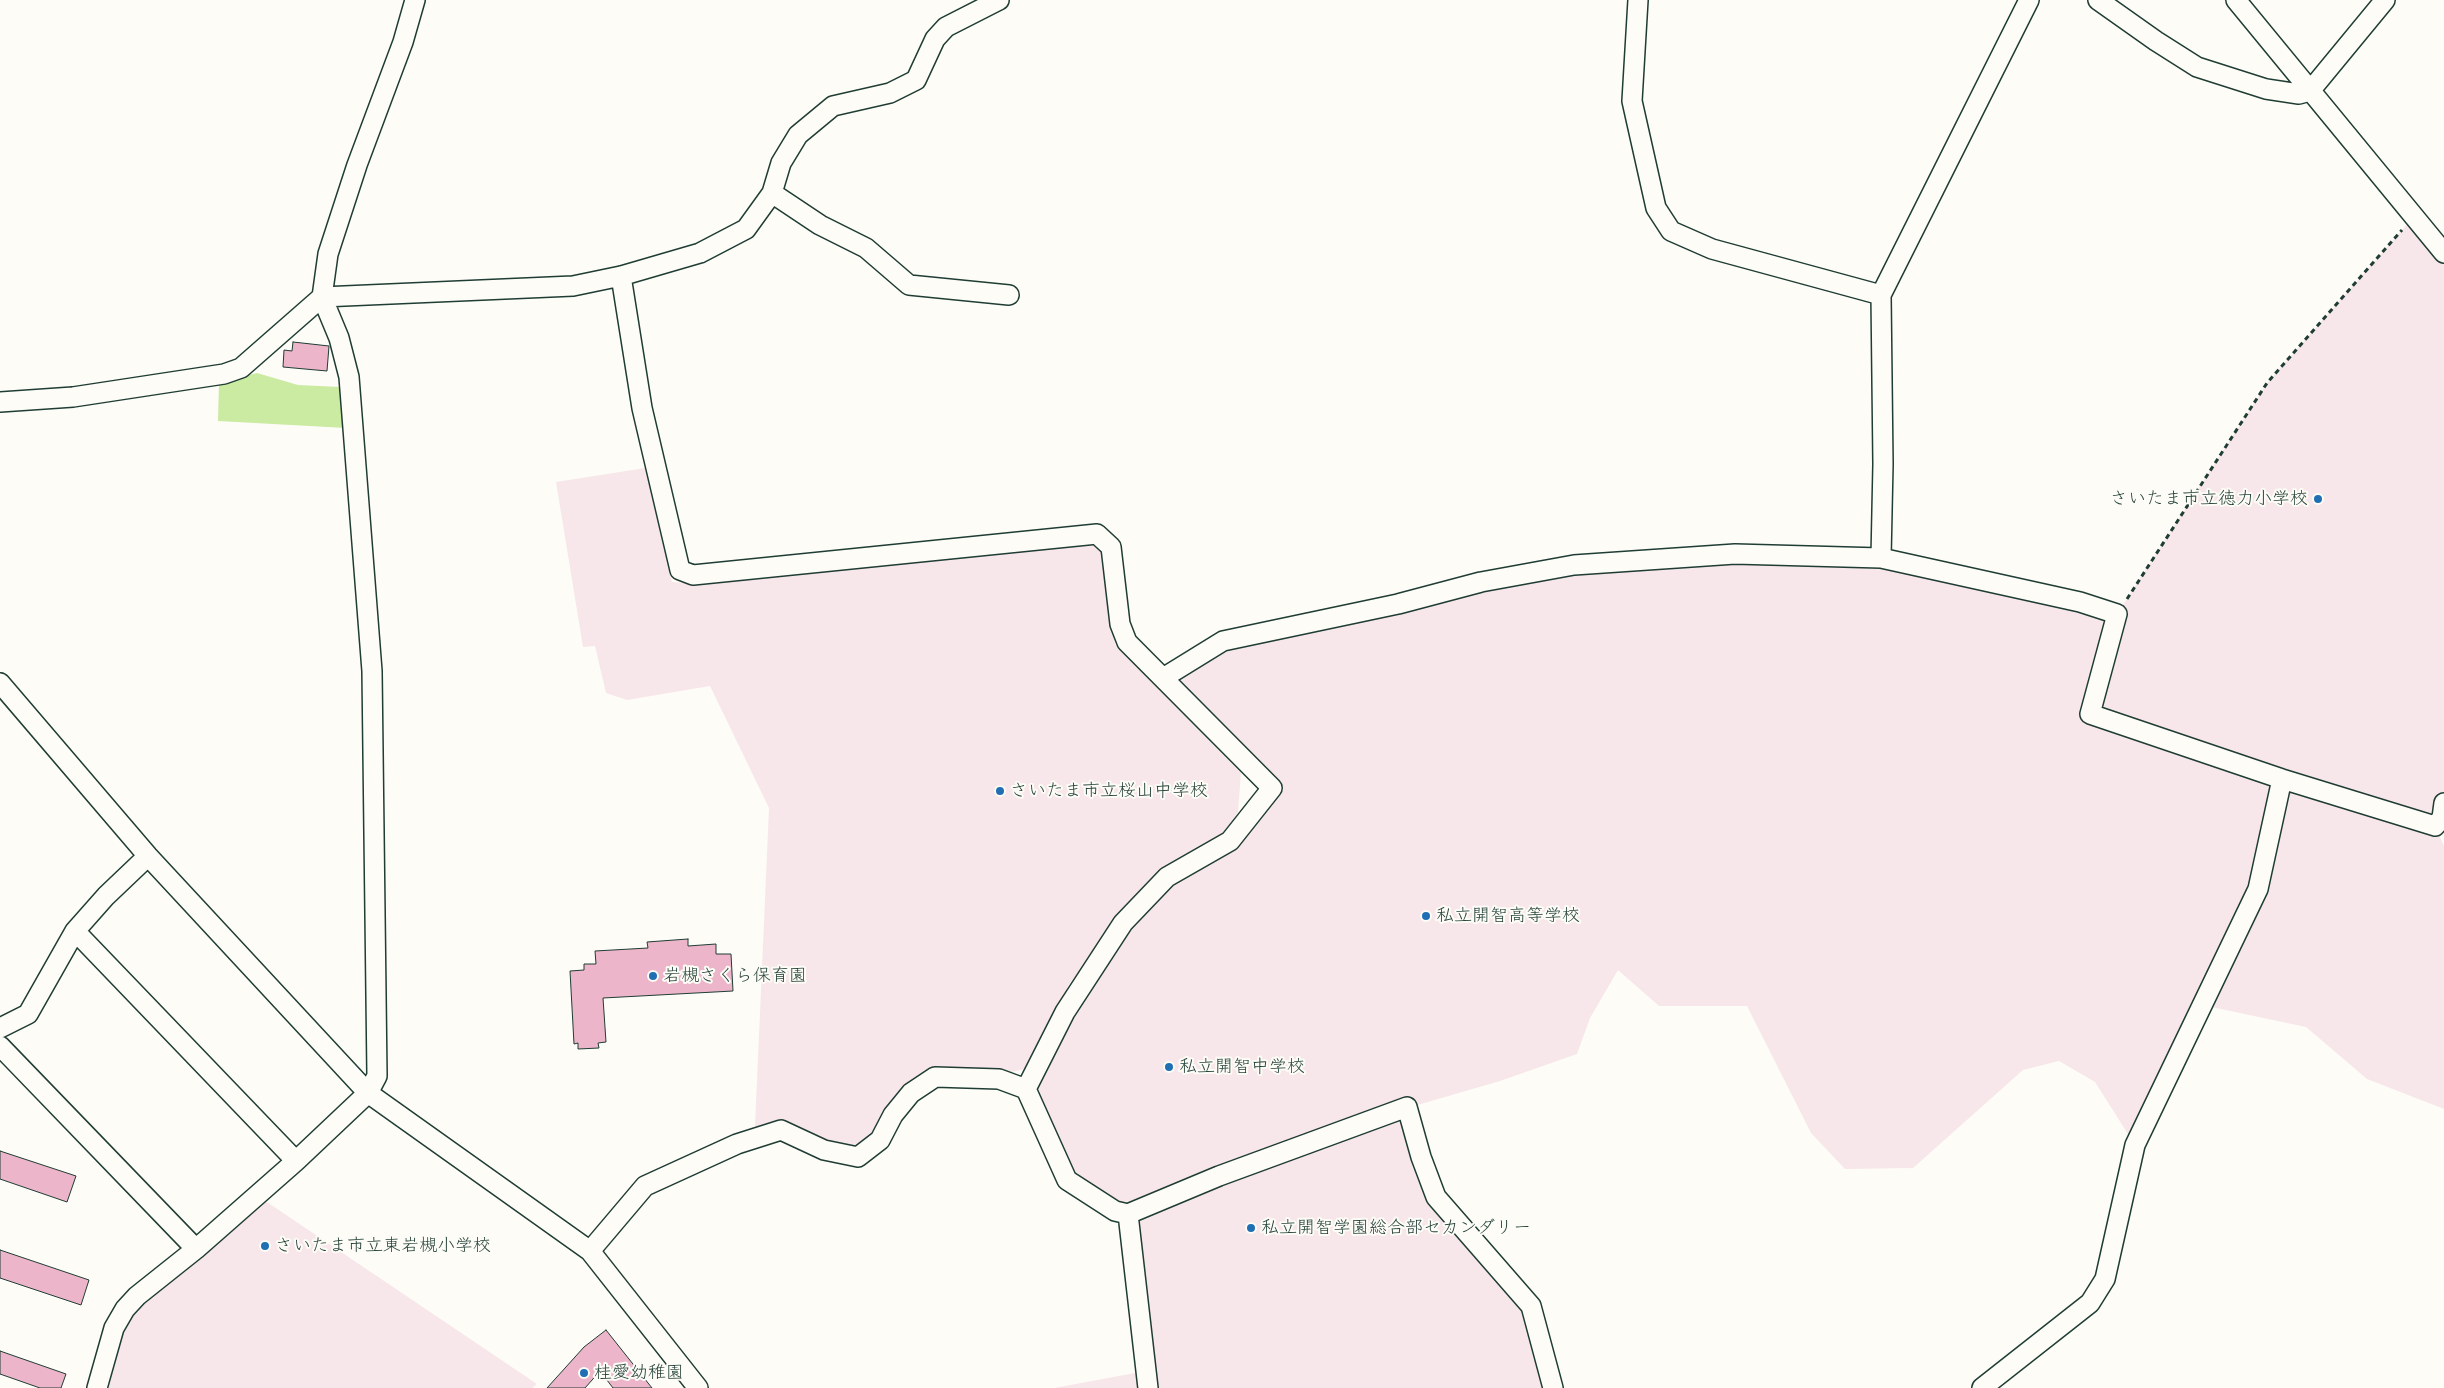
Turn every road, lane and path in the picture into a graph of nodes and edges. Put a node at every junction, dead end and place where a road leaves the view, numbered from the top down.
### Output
1 (415, 0) edge
2 (999, 0) edge
3 (1638, 0) edge
4 (2029, 0) edge
5 (2098, 0) edge
6 (2236, 0) edge
7 (2385, 0) edge
8 (2310, 91) junction
9 (772, 193) junction
10 (2414, 217) junction
11 (2444, 253) edge
12 (621, 276) junction
13 (1881, 295) junction
14 (1009, 296) dead end
15 (322, 297) junction
16 (0, 402) edge
17 (1881, 558) junction
18 (2117, 614) junction
19 (1163, 678) junction
20 (0, 683) edge
21 (2282, 779) junction
22 (2444, 803) edge
23 (148, 856) junction
24 (75, 931) junction
25 (0, 1028) edge
26 (0, 1046) edge
27 (1026, 1089) junction
28 (368, 1093) junction
29 (296, 1161) junction
30 (1128, 1214) junction
31 (196, 1249) junction
32 (590, 1251) junction
33 (96, 1388) edge
34 (698, 1388) edge
35 (1148, 1388) edge
36 (1553, 1388) edge
37 (1982, 1388) edge

1 - 15 street
2 - 9 street
3 - 13 street
4 - 13 street
5 - 8 street
6 - 8 street
7 - 8 street
8 - 10 street
9 - 12 street
9 - 14 street
10 - 11 street
10 - 18 path
12 - 15 street
12 - 19 street
13 - 17 street
15 - 16 street
15 - 28 street
17 - 18 street
17 - 19 street
18 - 21 street
19 - 27 street
20 - 23 street
21 - 22 street
21 - 37 street
23 - 24 street
23 - 28 street
24 - 25 street
24 - 29 street
26 - 31 street
27 - 30 street
27 - 32 street
28 - 29 street
28 - 32 street
29 - 31 street
30 - 35 street
30 - 36 street
31 - 33 street
32 - 34 street

